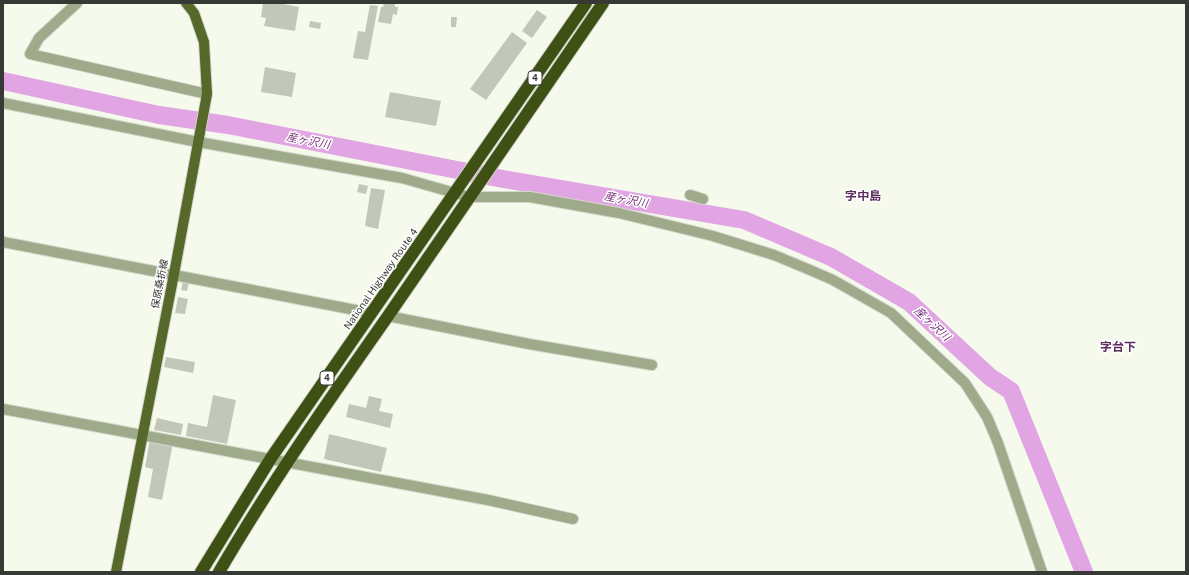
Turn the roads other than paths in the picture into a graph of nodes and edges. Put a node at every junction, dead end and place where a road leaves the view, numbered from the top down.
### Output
1 (77, 3) edge
2 (186, 3) edge
3 (586, 3) edge
4 (603, 3) edge
5 (207, 94) junction
6 (3, 103) edge
7 (198, 140) junction
8 (456, 191) junction
9 (471, 195) junction
10 (690, 195) dead end
11 (703, 199) dead end
12 (3, 242) edge
13 (174, 274) junction
14 (371, 313) junction
15 (388, 316) junction
16 (652, 366) dead end
17 (3, 409) edge
18 (142, 434) junction
19 (271, 458) junction
20 (287, 462) junction
21 (573, 519) dead end
22 (116, 572) edge
23 (201, 572) edge
24 (219, 572) edge
25 (1042, 572) edge

1 - 5 street
2 - 5 main road, 保原桑折線
3 - 8 highway, National Highway Route 4 / 4
4 - 9 highway, 4
5 - 7 main road, 保原桑折線
6 - 7 street
7 - 8 street
7 - 13 main road, 保原桑折線
8 - 9 street
8 - 14 highway, National Highway Route 4 / 4
9 - 15 highway, 4
9 - 25 street
10 - 11 street
12 - 13 street
13 - 14 street
13 - 18 main road, 保原桑折線
14 - 19 highway, National Highway Route 4 / 4
15 - 16 street
15 - 20 highway, 4
17 - 18 street
18 - 19 street
18 - 22 main road, 保原桑折線
19 - 20 street
19 - 23 highway, National Highway Route 4 / 4
20 - 21 street
20 - 24 highway, 4

